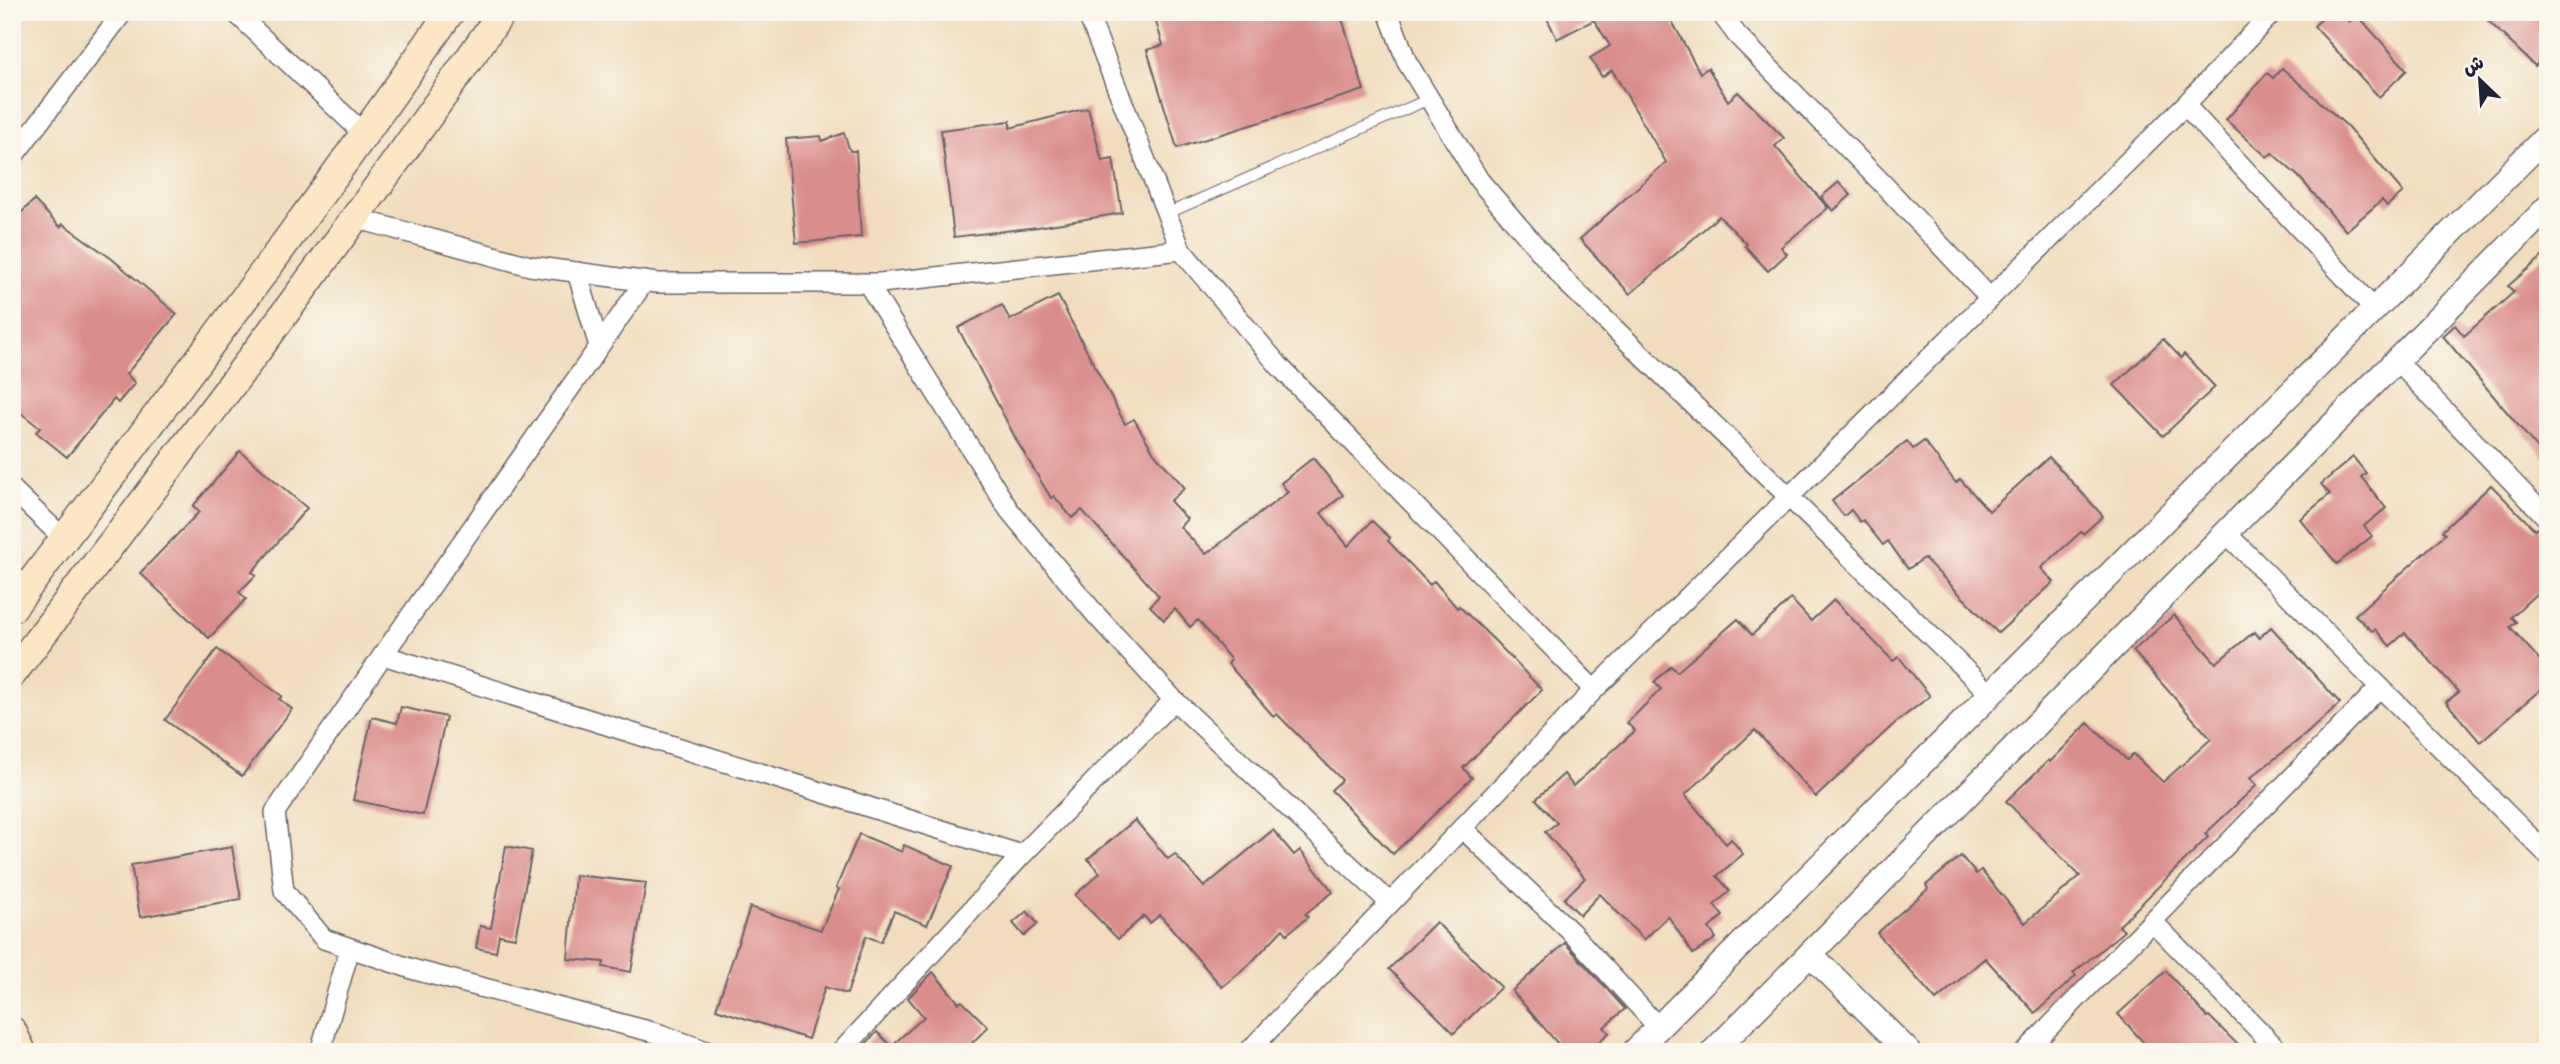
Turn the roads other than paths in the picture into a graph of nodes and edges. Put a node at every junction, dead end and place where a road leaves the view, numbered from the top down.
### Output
1 (123, 12) edge
2 (234, 12) edge
3 (450, 12) edge
4 (502, 12) edge
5 (1087, 12) edge
6 (1388, 12) edge
7 (1720, 12) edge
8 (2273, 12) edge
9 (1429, 99) junction
10 (2185, 105) junction
11 (364, 134) junction
12 (2548, 135) edge
13 (16, 144) edge
14 (2548, 207) edge
15 (1166, 214) junction
16 (355, 218) junction
17 (1181, 250) junction
18 (576, 272) junction
19 (645, 281) junction
20 (868, 284) junction
21 (1990, 298) junction
22 (2374, 309) junction
23 (599, 346) junction
24 (2396, 360) junction
25 (12, 489) edge
26 (1789, 497) junction
27 (2548, 519) edge
28 (2226, 533) junction
29 (64, 540) junction
30 (12, 608) edge
31 (383, 655) junction
32 (20, 663) edge
33 (2380, 687) junction
34 (12, 690) edge
35 (1594, 690) junction
36 (1990, 694) junction
37 (1174, 700) junction
38 (1462, 828) junction
39 (1022, 855) junction
40 (2548, 855) edge
41 (1390, 903) junction
42 (2152, 921) junction
43 (350, 948) junction
44 (1810, 954) junction
45 (1658, 1027) junction
46 (12, 1031) edge
47 (22, 1052) edge
48 (320, 1052) edge
49 (709, 1052) edge
50 (841, 1052) edge
51 (1248, 1052) edge
52 (1634, 1052) edge
53 (1713, 1052) edge
54 (1909, 1052) edge
55 (2025, 1052) edge
56 (2280, 1052) edge

1 - 13 street
2 - 11 street
3 - 11 main road
4 - 16 main road
5 - 15 street
6 - 9 street
7 - 21 street
8 - 10 street
9 - 15 lane
9 - 26 street
10 - 21 street
10 - 22 street
11 - 29 main road
12 - 22 street
14 - 24 street
15 - 17 street
16 - 18 street
16 - 32 main road
17 - 20 street
17 - 35 street
18 - 19 street
18 - 23 street
19 - 20 street
19 - 23 street
20 - 37 street
21 - 26 street
22 - 36 street
23 - 31 street
24 - 27 street
24 - 28 street
25 - 29 street
26 - 35 street
26 - 36 street
28 - 33 street
28 - 44 street
29 - 30 main road
31 - 39 street
31 - 43 street
32 - 34 main road
33 - 40 street
33 - 42 street
35 - 38 street
36 - 45 street
37 - 39 street
37 - 41 street
38 - 41 street
38 - 45 street
39 - 50 street
41 - 51 street
42 - 55 street
42 - 56 street
43 - 48 street
43 - 49 street
44 - 53 street
44 - 54 street
45 - 52 street
46 - 47 main road

